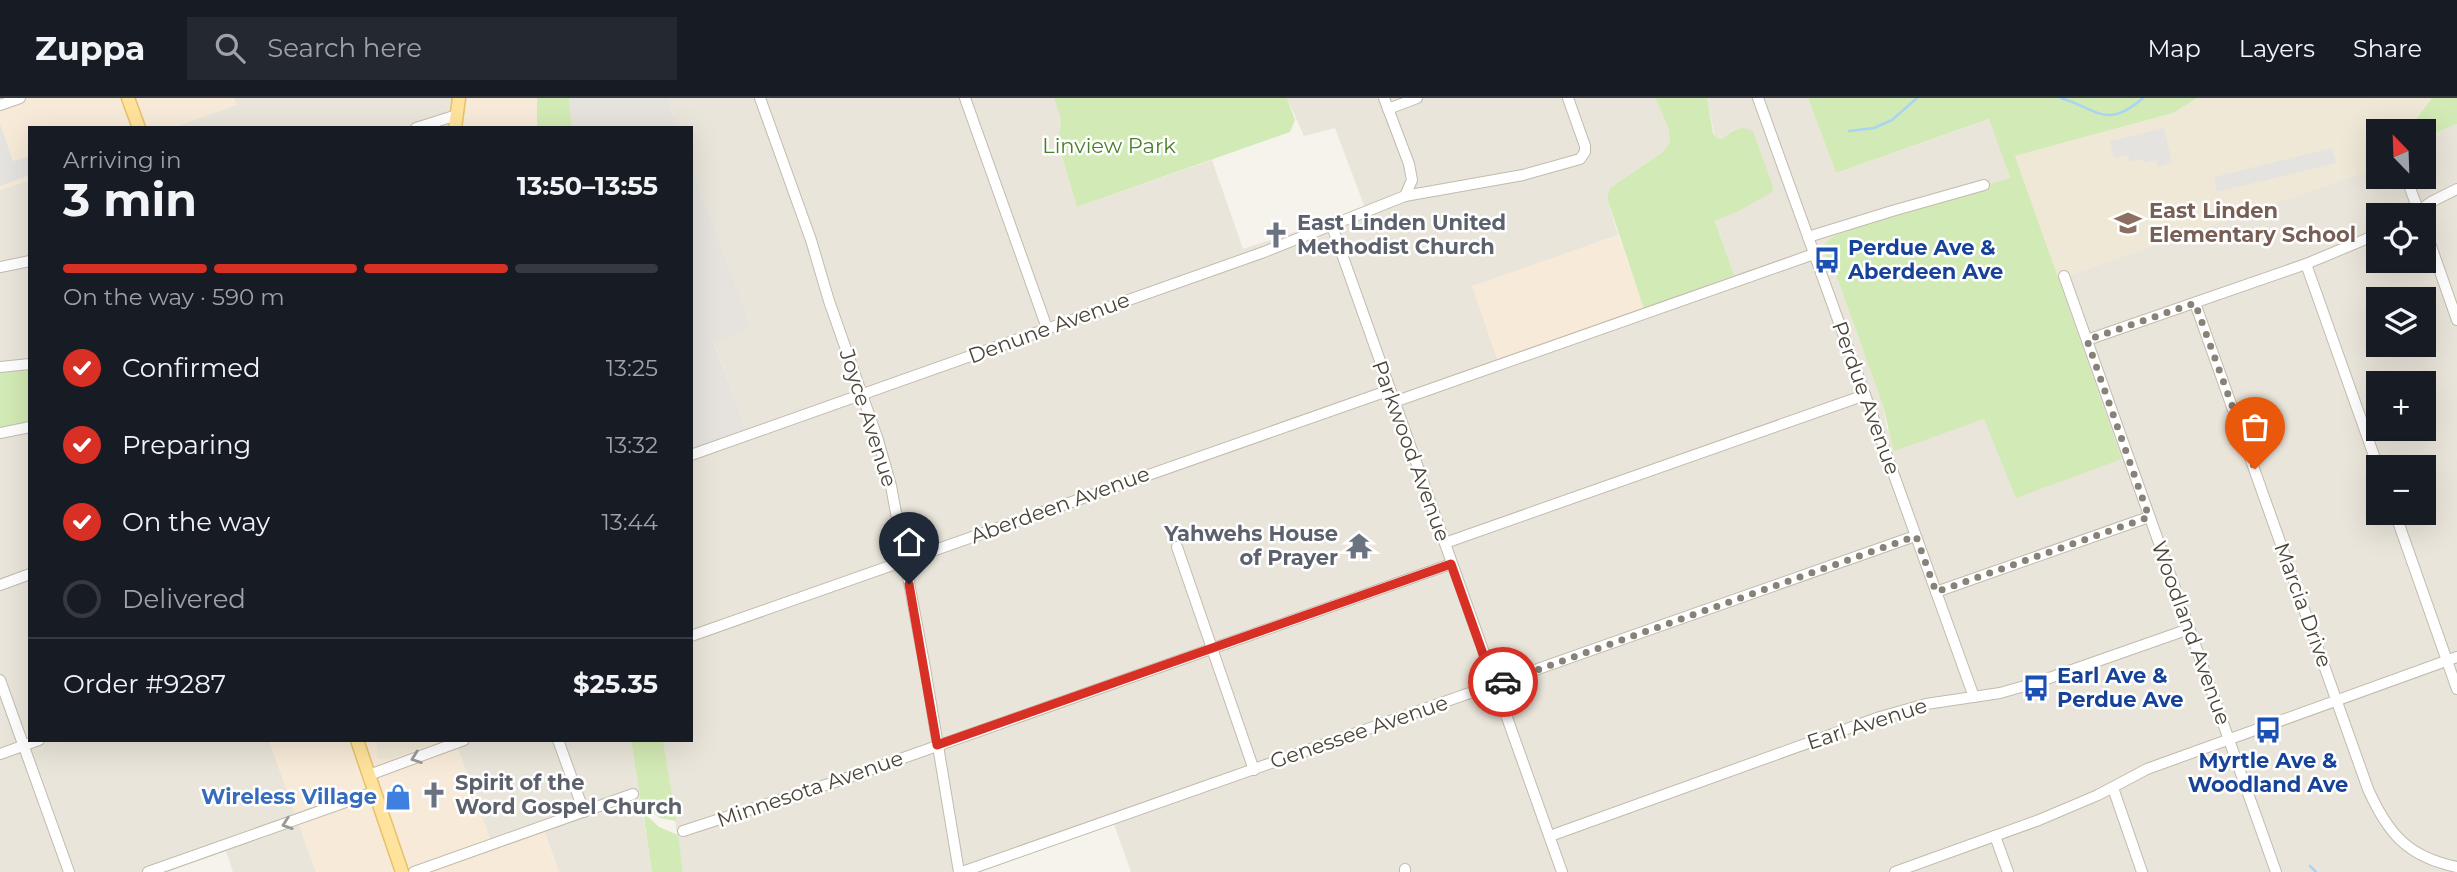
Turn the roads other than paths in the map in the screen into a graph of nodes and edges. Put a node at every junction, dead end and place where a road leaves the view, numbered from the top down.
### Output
1 (20, 98) edge
2 (128, 98) edge
3 (459, 98) edge
4 (760, 98) edge
5 (965, 98) edge
6 (1418, 98) edge
7 (1568, 98) edge
8 (1758, 98) edge
9 (1386, 103) edge
10 (0, 105) edge
11 (456, 121) edge
12 (138, 126) edge
13 (427, 126) edge
14 (1984, 185) dead end
15 (2457, 189) edge
16 (1405, 196) junction
17 (2435, 203) edge
18 (1332, 226) junction
19 (1808, 237) junction
20 (2366, 239) edge
21 (1814, 254) junction
22 (2436, 260) edge
23 (28, 261) edge
24 (2306, 264) junction
25 (0, 267) edge
26 (2064, 276) dead end
27 (2195, 303) junction
28 (2457, 320) edge
29 (1047, 328) junction
30 (2087, 340) junction
31 (28, 364) edge
32 (0, 367) edge
33 (1390, 390) junction
34 (862, 394) junction
35 (1865, 395) junction
36 (1394, 402) junction
37 (28, 427) edge
38 (0, 433) edge
39 (693, 454) edge
40 (2374, 455) edge
41 (2149, 517) junction
42 (2400, 525) edge
43 (1916, 536) junction
44 (1445, 543) junction
45 (1177, 547) dead end
46 (905, 562) junction
47 (1451, 564) junction
48 (28, 575) edge
49 (0, 585) edge
50 (1936, 592) junction
51 (2189, 629) junction
52 (693, 635) edge
53 (1213, 648) junction
54 (2452, 659) edge
55 (0, 680) edge
56 (1494, 685) junction
57 (2457, 689) edge
58 (1974, 697) junction
59 (2337, 701) junction
60 (2230, 739) junction
61 (33, 742) edge
62 (358, 742) edge
63 (459, 742) edge
64 (559, 742) edge
65 (24, 745) junction
66 (937, 745) junction
67 (0, 754) edge
68 (1254, 770) junction
69 (369, 775) junction
70 (2113, 788) junction
71 (374, 792) junction
72 (634, 794) dead end
73 (584, 812) junction
74 (683, 831) dead end
75 (1550, 835) junction
76 (1995, 836) junction
77 (2457, 867) edge
78 (69, 872) edge
79 (148, 872) edge
80 (402, 872) edge
81 (414, 872) edge
82 (961, 872) edge
83 (1562, 872) edge
84 (1895, 872) edge
85 (2008, 872) edge
86 (2142, 872) edge
87 (2276, 872) edge

1 - 10 street
2 - 12 main road
3 - 11 main road
4 - 34 street, Joyce Avenue
5 - 29 street
6 - 9 street
7 - 16 street, Denune Avenue
8 - 19 street, Perdue Avenue
9 - 16 street
11 - 13 street
14 - 19 street
15 - 17 street
16 - 18 street, Denune Avenue
18 - 29 street, Denune Avenue
18 - 33 street, Parkwood Avenue
19 - 21 street, Perdue Avenue
20 - 24 street
21 - 35 street, Perdue Avenue
21 - 36 street
22 - 28 street
23 - 25 street
24 - 27 street
24 - 40 street
26 - 30 street, Woodland Avenue
27 - 30 street
27 - 59 street, Marcia Drive
29 - 34 street, Denune Avenue
30 - 41 street, Woodland Avenue
31 - 32 street
33 - 36 street, Parkwood Avenue
33 - 46 street, Aberdeen Avenue
34 - 39 street, Denune Avenue
34 - 46 street, Joyce Avenue
35 - 43 street, Perdue Avenue
35 - 44 street
36 - 44 street, Parkwood Avenue
37 - 38 street
41 - 50 street
41 - 51 street, Woodland Avenue
42 - 54 street
43 - 50 street, Perdue Avenue
43 - 56 street, Genessee Avenue
44 - 47 street, Parkwood Avenue
45 - 53 street
46 - 52 street, Aberdeen Avenue
46 - 66 street, Joyce Avenue
47 - 53 street, Minnesota Avenue
47 - 56 street, Parkwood Avenue
48 - 49 street
50 - 58 street, Perdue Avenue
51 - 58 street, Earl Avenue
51 - 60 street, Woodland Avenue
53 - 66 street, Minnesota Avenue
53 - 68 street
54 - 57 street
54 - 59 street
55 - 65 street
56 - 68 street, Genessee Avenue
56 - 75 street, Parkwood Avenue
58 - 75 street, Earl Avenue
59 - 60 street
59 - 77 street, Marcia Drive
60 - 70 street
60 - 87 street, Woodland Avenue
61 - 65 street
62 - 69 main road
63 -> 69 street
64 - 73 street
65 - 67 street
65 - 78 street
66 - 74 street, Minnesota Avenue
66 - 82 street, Joyce Avenue
68 - 82 street, Genessee Avenue
69 - 71 main road
70 - 76 street
70 - 86 street
71 -> 79 street
71 - 80 main road
72 - 73 street
73 - 81 street
75 - 83 street, Parkwood Avenue
76 - 84 street
76 - 85 street

